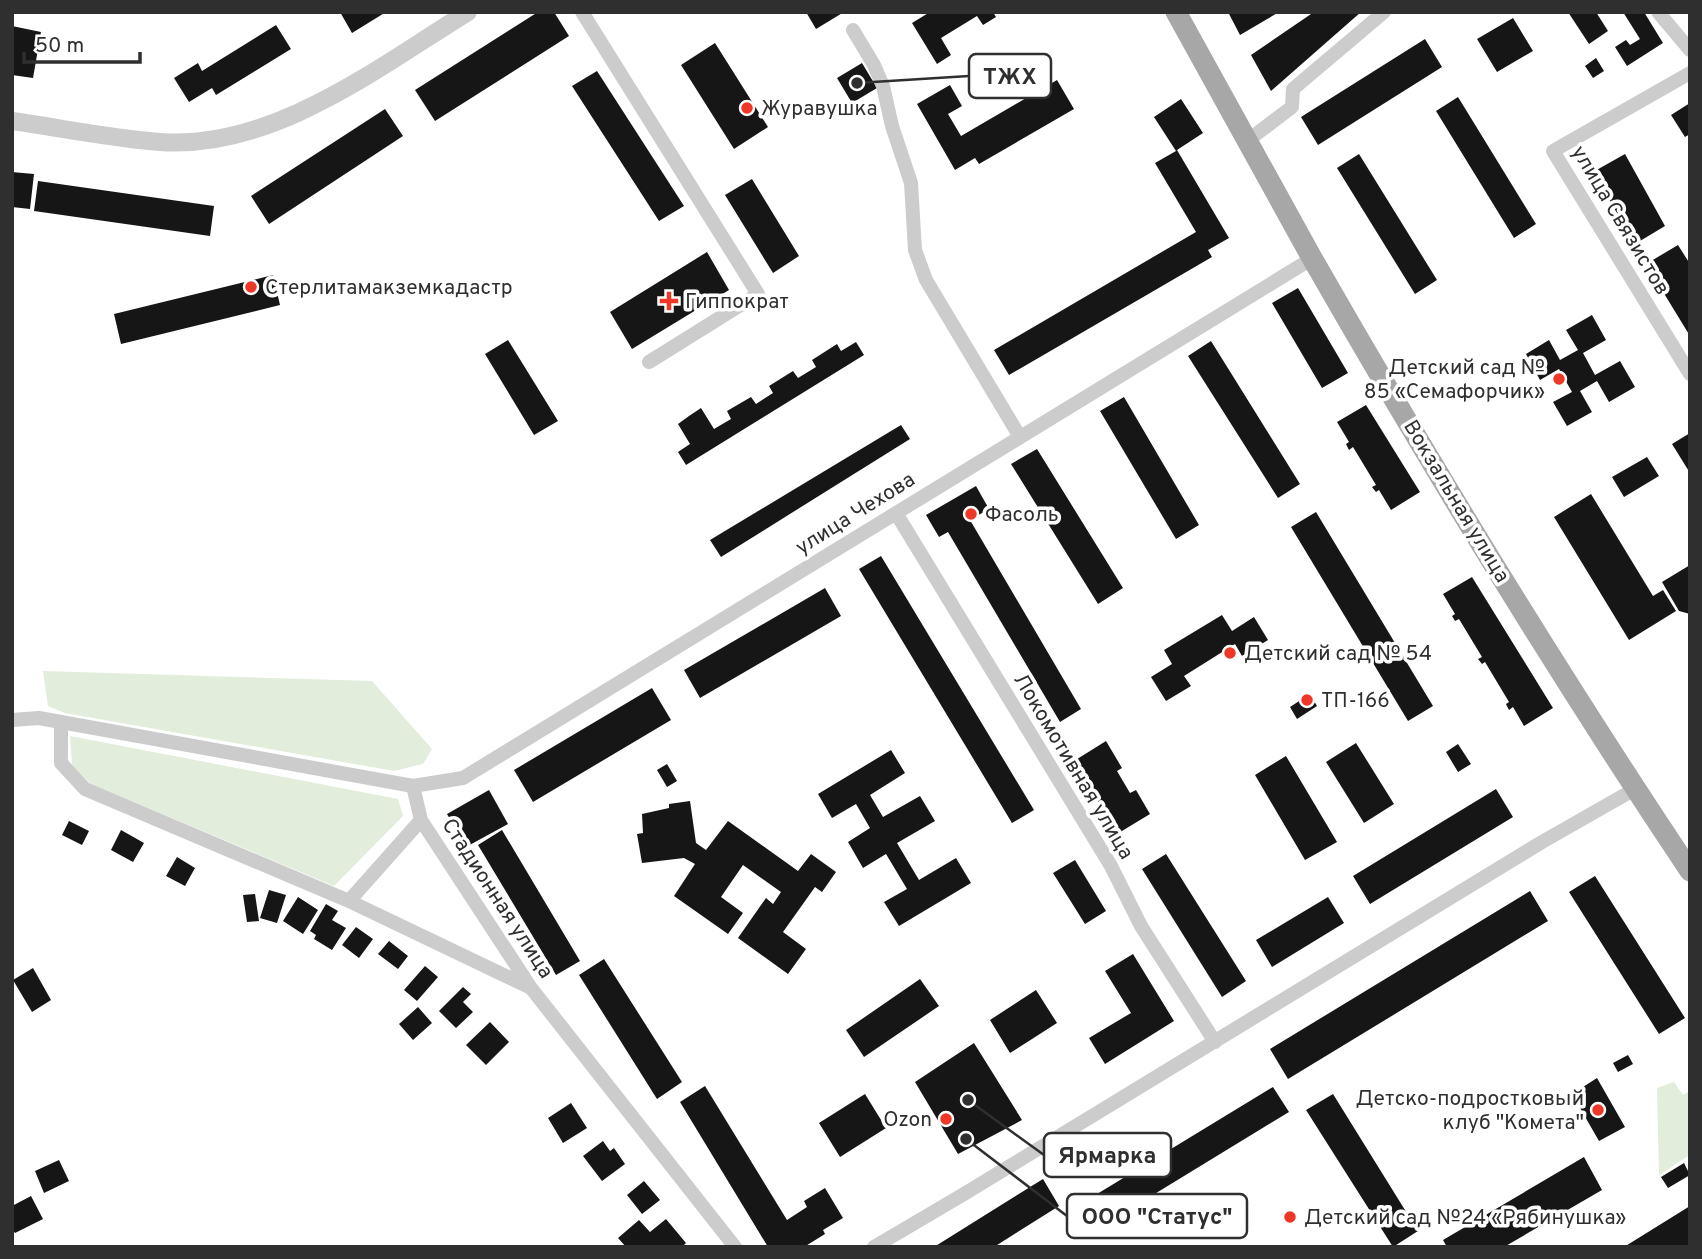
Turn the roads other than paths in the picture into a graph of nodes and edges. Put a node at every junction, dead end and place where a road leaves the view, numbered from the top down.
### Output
1 (468, 12) edge
2 (582, 12) edge
3 (1176, 12) edge
4 (1384, 12) edge
5 (1658, 12) edge
6 (853, 30) dead end
7 (1690, 50) edge
8 (1690, 73) edge
9 (12, 121) edge
10 (1247, 141) junction
11 (1312, 258) junction
12 (649, 362) dead end
13 (1690, 374) edge
14 (1020, 437) junction
15 (896, 513) junction
16 (12, 720) edge
17 (61, 722) junction
18 (413, 786) junction
19 (1635, 789) junction
20 (421, 820) junction
21 (1690, 871) edge
22 (349, 901) junction
23 (531, 988) junction
24 (1215, 1042) junction
25 (735, 1247) edge
26 (874, 1247) edge

1 - 9 street
2 - 12 street
3 - 10 main road, Вокзальная улица
4 - 10 street
5 - 7 street
6 - 14 street
8 - 13 street, улица Связистов
10 - 11 main road, Вокзальная улица
11 - 14 street, улица Чехова
11 - 19 main road, Вокзальная улица
14 - 15 street, улица Чехова
15 - 18 street, улица Чехова
15 - 24 street, Локомотивная улица
16 - 17 street
17 - 18 street
17 - 22 street
18 - 20 street, Стадионная улица
19 - 21 main road, Вокзальная улица
19 - 24 street
20 - 22 street
20 - 23 street, Стадионная улица
22 - 23 street
23 - 25 street, Стадионная улица
24 - 26 street

